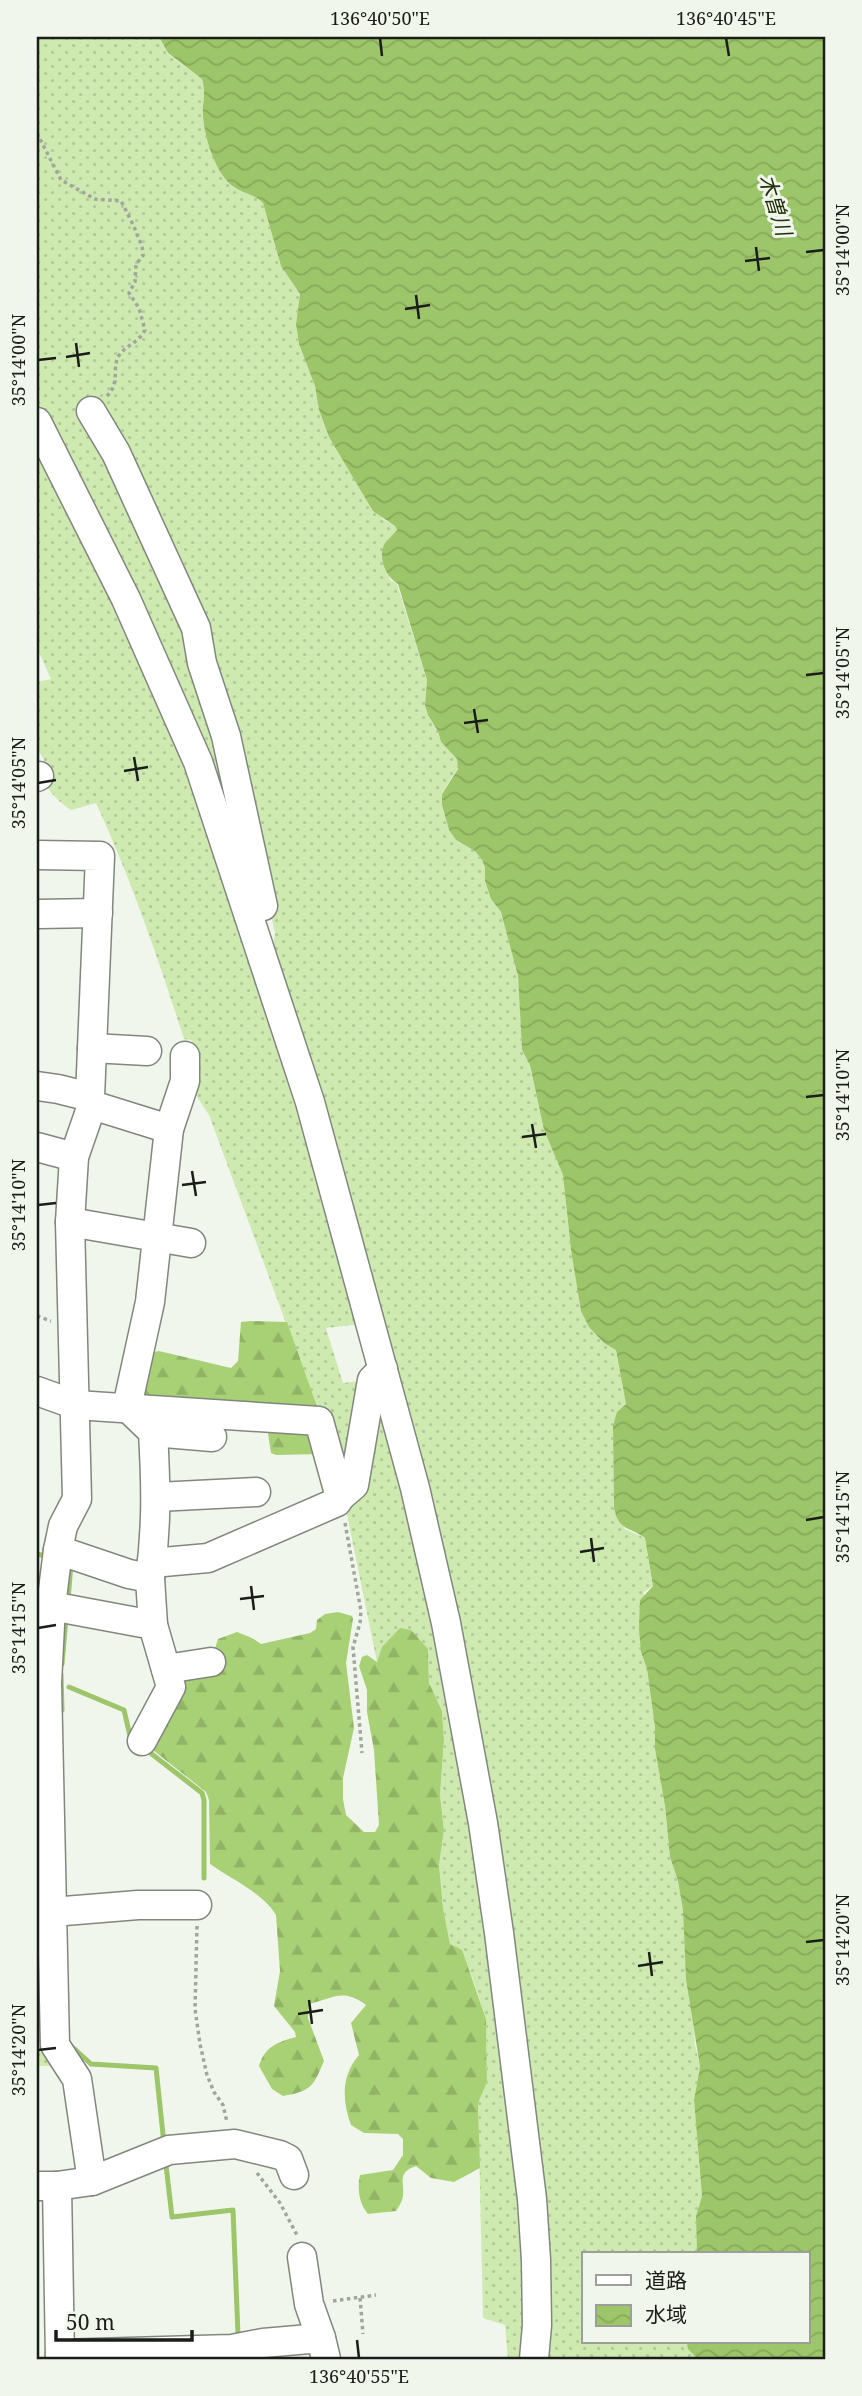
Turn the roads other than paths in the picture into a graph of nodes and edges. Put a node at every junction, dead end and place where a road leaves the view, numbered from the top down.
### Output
1 (91, 411) road end
2 (37, 422) edge
3 (37, 855) edge
4 (98, 913) junction
5 (37, 914) edge
6 (258, 941) junction
7 (92, 1048) junction
8 (147, 1051) dead end
9 (185, 1056) dead end
10 (37, 1086) edge
11 (91, 1101) junction
12 (169, 1129) junction
13 (37, 1147) edge
14 (75, 1157) junction
15 (70, 1222) junction
16 (157, 1239) junction
17 (191, 1244) dead end
18 (383, 1369) junction
19 (37, 1391) edge
20 (76, 1405) junction
21 (127, 1407) junction
22 (153, 1432) junction
23 (212, 1437) dead end
24 (256, 1492) dead end
25 (157, 1497) junction
26 (340, 1497) junction
27 (58, 1550) junction
28 (151, 1570) junction
29 (51, 1606) junction
30 (153, 1625) junction
31 (211, 1662) dead end
32 (166, 1669) junction
33 (42, 1683) edge
34 (142, 1741) dead end
35 (197, 1905) road end
36 (52, 1912) junction
37 (294, 2175) dead end
38 (92, 2181) junction
39 (47, 2186) edge
40 (302, 2257) road end
41 (323, 2349) edge
42 (60, 2356) edge
43 (534, 2359) edge

1 - 6 street
2 - 6 street
3 - 4 street
4 - 5 street
4 - 7 street
6 - 18 street
7 - 8 street
7 - 11 street
9 - 12 street
10 - 11 street
11 - 12 street
11 - 14 street
12 - 16 street
13 - 14 street
14 - 15 street
15 - 16 street
15 - 20 street
16 - 17 street
16 - 21 street
18 - 26 street
18 - 43 street
19 - 20 street
20 - 21 street
20 - 27 street
21 - 22 street
21 - 26 street
22 - 23 street
22 - 25 street
24 - 25 street
25 - 28 street
26 - 28 street
27 - 28 street
27 - 29 street
28 - 30 street
29 - 30 street
29 - 33 street
30 - 32 street
31 - 32 street
32 - 34 street
33 - 36 street
35 - 36 street
36 - 38 street
37 - 38 street
38 - 39 street
39 - 42 street
40 - 41 street
41 - 42 street

